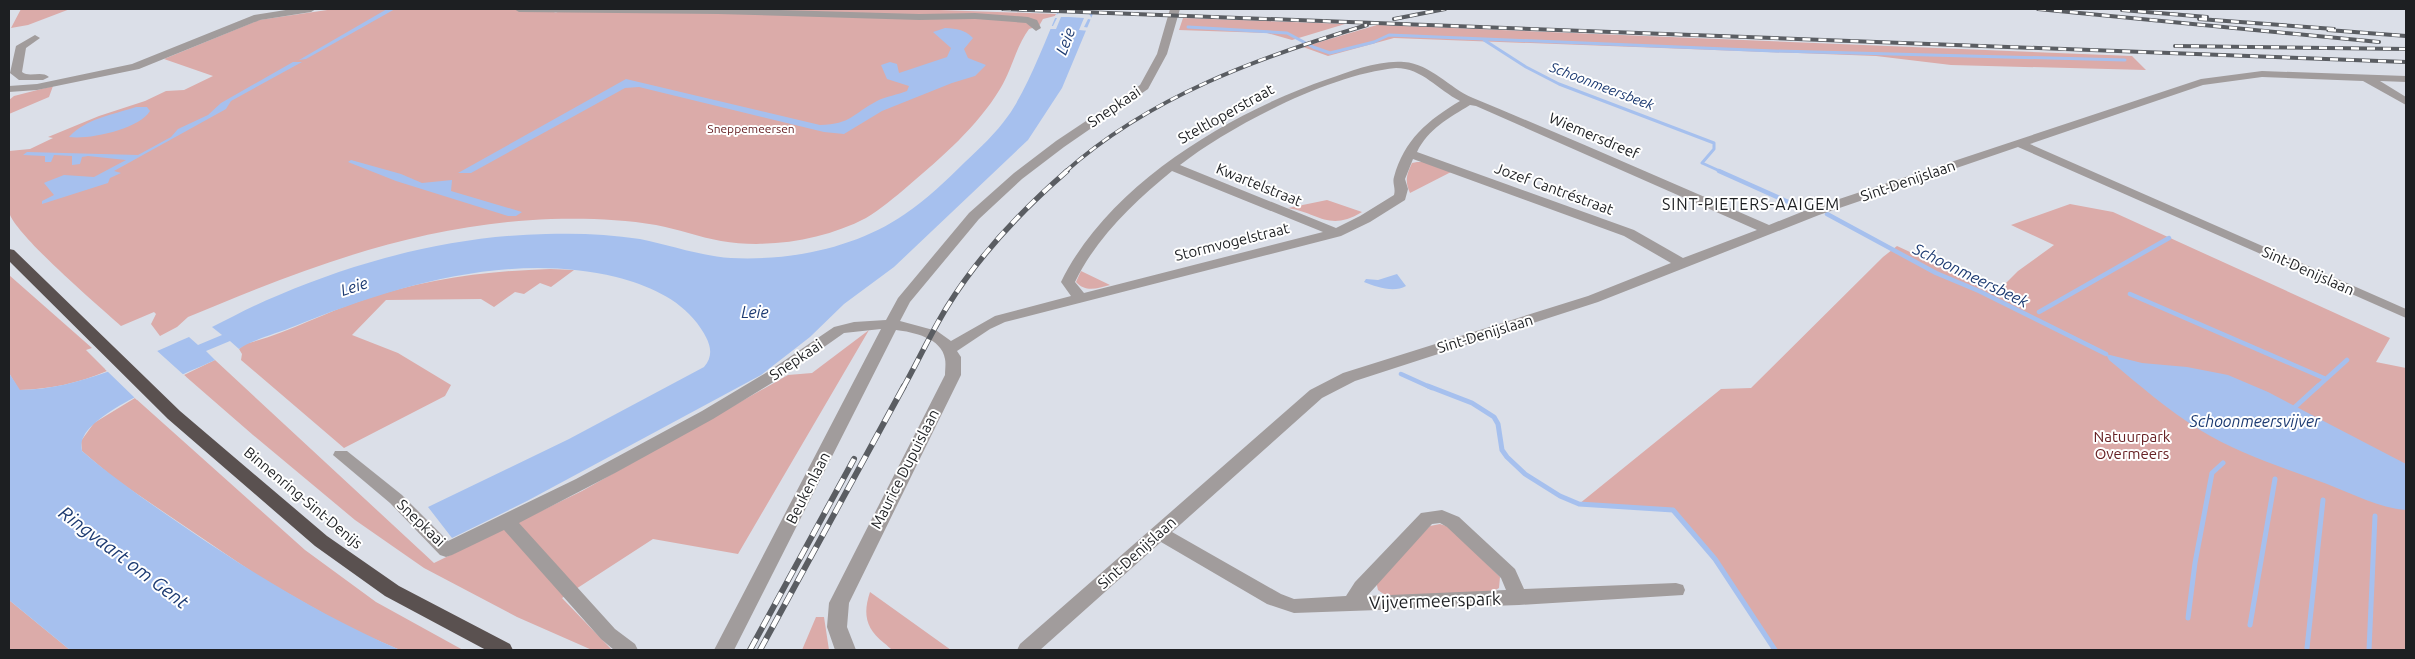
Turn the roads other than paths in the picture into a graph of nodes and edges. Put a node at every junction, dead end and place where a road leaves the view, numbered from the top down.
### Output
1 (311, 9) edge
2 (519, 9) edge
3 (565, 9) edge
4 (1175, 9) edge
5 (1036, 28) dead end
6 (35, 38) dead end
7 (1409, 66) joint
8 (2365, 77) junction
9 (2406, 78) edge
10 (73, 80) junction
11 (37, 87) junction
12 (9, 90) edge
13 (9, 96) edge
14 (1467, 102) junction
15 (2406, 102) edge
16 (2018, 143) junction
17 (1409, 152) junction
18 (1170, 166) junction
19 (1770, 230) junction
20 (1336, 233) junction
21 (9, 253) edge
22 (1683, 264) junction
23 (1079, 297) junction
24 (2406, 314) edge
25 (890, 325) junction
26 (950, 349) junction
27 (341, 455) dead end
28 (507, 522) junction
29 (1160, 533) junction
30 (1676, 590) dead end
31 (1519, 598) junction
32 (1351, 605) junction
33 (503, 650) edge
34 (628, 650) edge
35 (724, 650) edge
36 (846, 650) edge
37 (1027, 650) edge

1 - 10 street
2 - 3 street
3 - 5 street
4 - 25 street, Snepkaai
6 - 10 street
7 - 14 street, Wiemersdreef
7 - 18 street, Steltloperstraat
8 - 9 street, Sint-Denijslaan
8 - 15 street
8 - 16 street, Sint-Denijslaan
10 - 11 street
11 - 12 street
11 - 13 street
14 - 17 street, Stormvogelstraat
14 - 19 street, Wiemersdreef
16 - 19 street, Sint-Denijslaan
16 - 24 street, Sint-Denijslaan
17 - 20 street, Stormvogelstraat
17 - 22 street, Jozef Cantréstraat
18 - 20 street, Kwartelstraat
18 - 23 street, Steltloperstraat
19 - 22 street, Sint-Denijslaan
20 - 23 street, Stormvogelstraat
21 - 33 highway, Binnenring-Sint-Denijs
22 - 29 street, Sint-Denijslaan
23 - 26 street, Stormvogelstraat
25 - 26 street
25 - 28 street, Snepkaai
25 - 35 street, Beukenlaan
26 - 36 street, Maurice Dupuislaan
27 - 28 street, Snepkaai
28 - 34 street
29 - 32 street, Vijvermeerspark
29 - 37 street, Sint-Denijslaan
30 - 31 street, Vijvermeerspark
31 - 32 street, Vijvermeerspark
31 - 32 street, Vijvermeerspark

